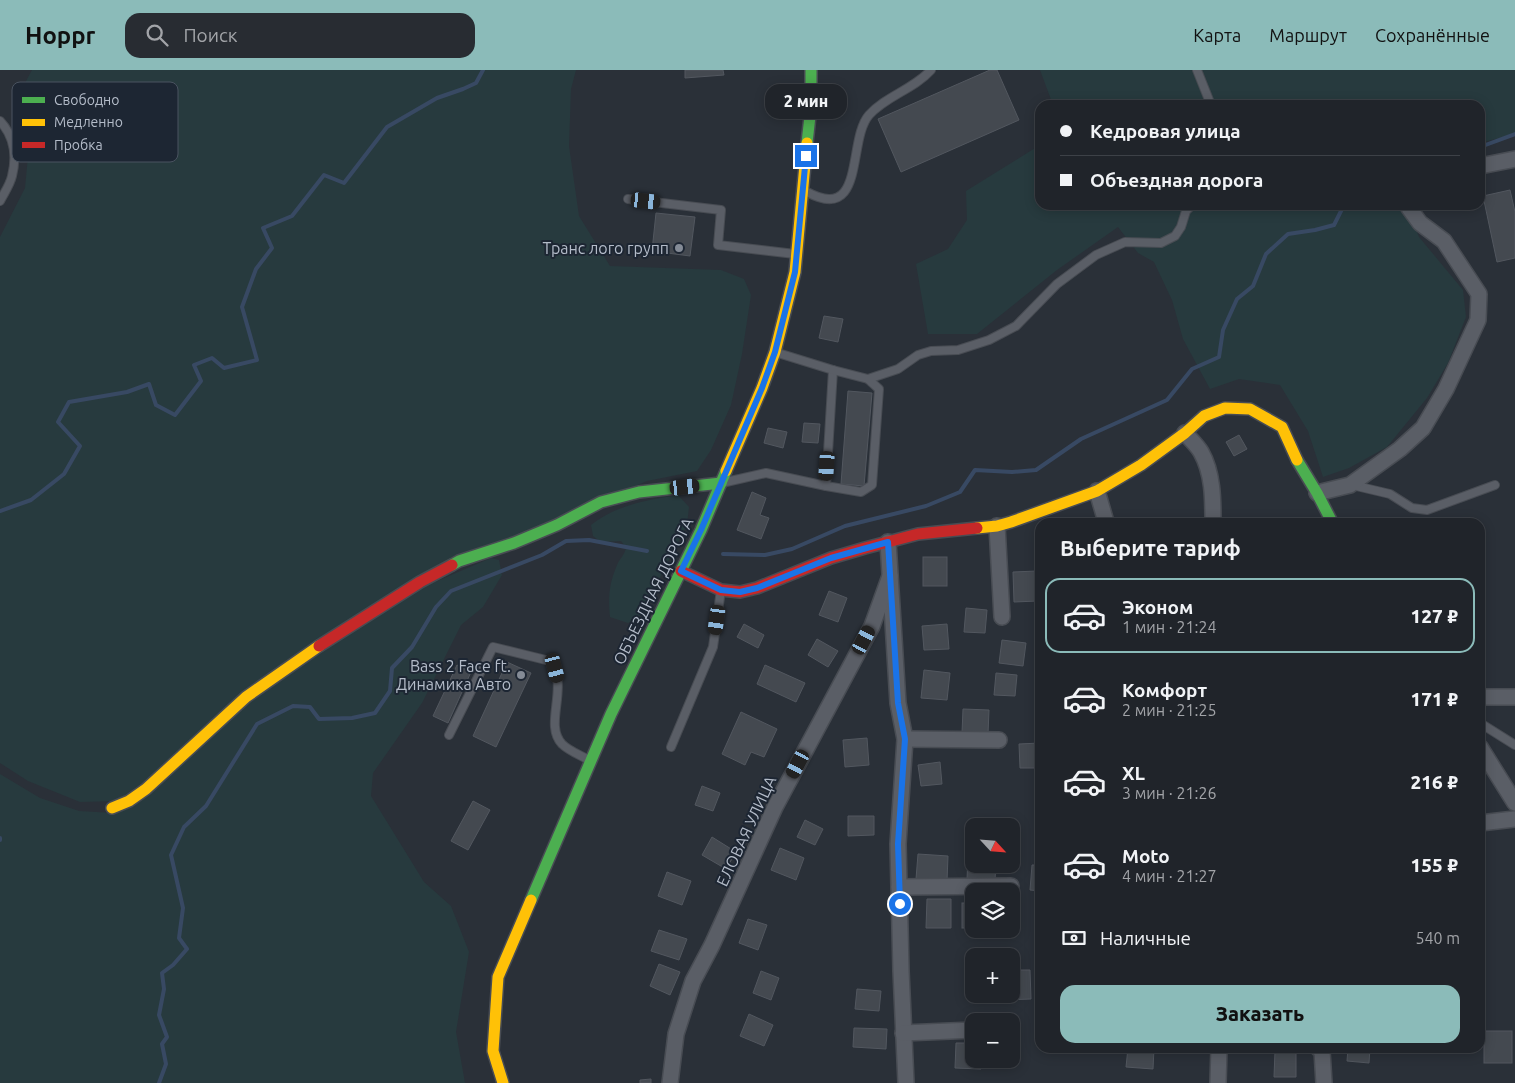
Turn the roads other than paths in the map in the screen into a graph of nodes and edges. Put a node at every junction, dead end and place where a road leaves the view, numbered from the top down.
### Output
1 (811, 70) edge
2 (931, 70) edge
3 (1197, 70) edge
4 (1209, 100) edge
5 (0, 121) edge
6 (12, 139) edge
7 (1515, 159) edge
8 (14, 162) edge
9 (1485, 165) edge
10 (803, 190) junction
11 (628, 199) dead end
12 (0, 201) edge
13 (1187, 210) edge
14 (1410, 210) edge
15 (797, 254) junction
16 (775, 352) junction
17 (833, 370) junction
18 (868, 379) junction
19 (1186, 433) junction
20 (721, 483) junction
21 (1350, 485) junction
22 (1495, 485) dead end
23 (826, 486) junction
24 (1097, 492) junction
25 (1317, 493) junction
26 (1105, 518) edge
27 (1213, 518) edge
28 (1330, 518) edge
29 (997, 526) junction
30 (888, 542) junction
31 (681, 571) junction
32 (890, 576) junction
33 (721, 590) junction
34 (1002, 617) dead end
35 (1485, 697) edge
36 (1515, 697) edge
37 (1485, 725) edge
38 (449, 735) dead end
39 (905, 739) junction
40 (999, 740) dead end
41 (1515, 746) edge
42 (671, 747) dead end
43 (1485, 755) edge
44 (591, 761) junction
45 (1515, 803) edge
46 (112, 808) dead end
47 (1515, 819) edge
48 (1485, 823) edge
49 (965, 886) edge
50 (900, 887) junction
51 (965, 1031) edge
52 (903, 1034) junction
53 (1219, 1053) edge
54 (1322, 1053) edge
55 (503, 1083) edge
56 (670, 1083) edge
57 (906, 1083) edge
58 (1218, 1083) edge
59 (1324, 1083) edge

1 - 10 street, ОБЪЕЗДНАЯ ДОРОГА
2 - 10 lane
3 - 4 lane
5 - 6 lane
7 - 9 street
8 - 12 lane
10 - 15 street, ОБЪЕЗДНАЯ ДОРОГА
11 - 15 lane
13 - 18 lane
14 - 21 street
15 - 16 street, ОБЪЕЗДНАЯ ДОРОГА
16 - 17 lane
16 - 20 street, ОБЪЕЗДНАЯ ДОРОГА
17 - 18 lane
17 - 23 lane
18 - 23 lane
19 - 24 street
19 - 25 street
19 - 27 street
20 - 23 lane
20 - 31 street, ОБЪЕЗДНАЯ ДОРОГА
20 - 46 street
21 - 22 lane
21 - 25 street
24 - 26 street
24 - 29 street
25 - 28 street
29 - 30 street
29 - 34 street
30 - 32 street
30 - 33 street
31 - 33 street
31 - 44 street, ОБЪЕЗДНАЯ ДОРОГА
32 - 39 street
32 - 56 street, ЕЛОВАЯ УЛИЦА
33 - 42 lane
35 - 36 street
37 - 41 lane
38 - 44 lane
39 - 40 street
39 - 50 street
43 - 45 street
44 - 55 street, ОБЪЕЗДНАЯ ДОРОГА
47 - 48 street
49 - 50 street
50 - 52 street
51 - 52 street
52 - 57 street
53 - 58 street
54 - 59 street

